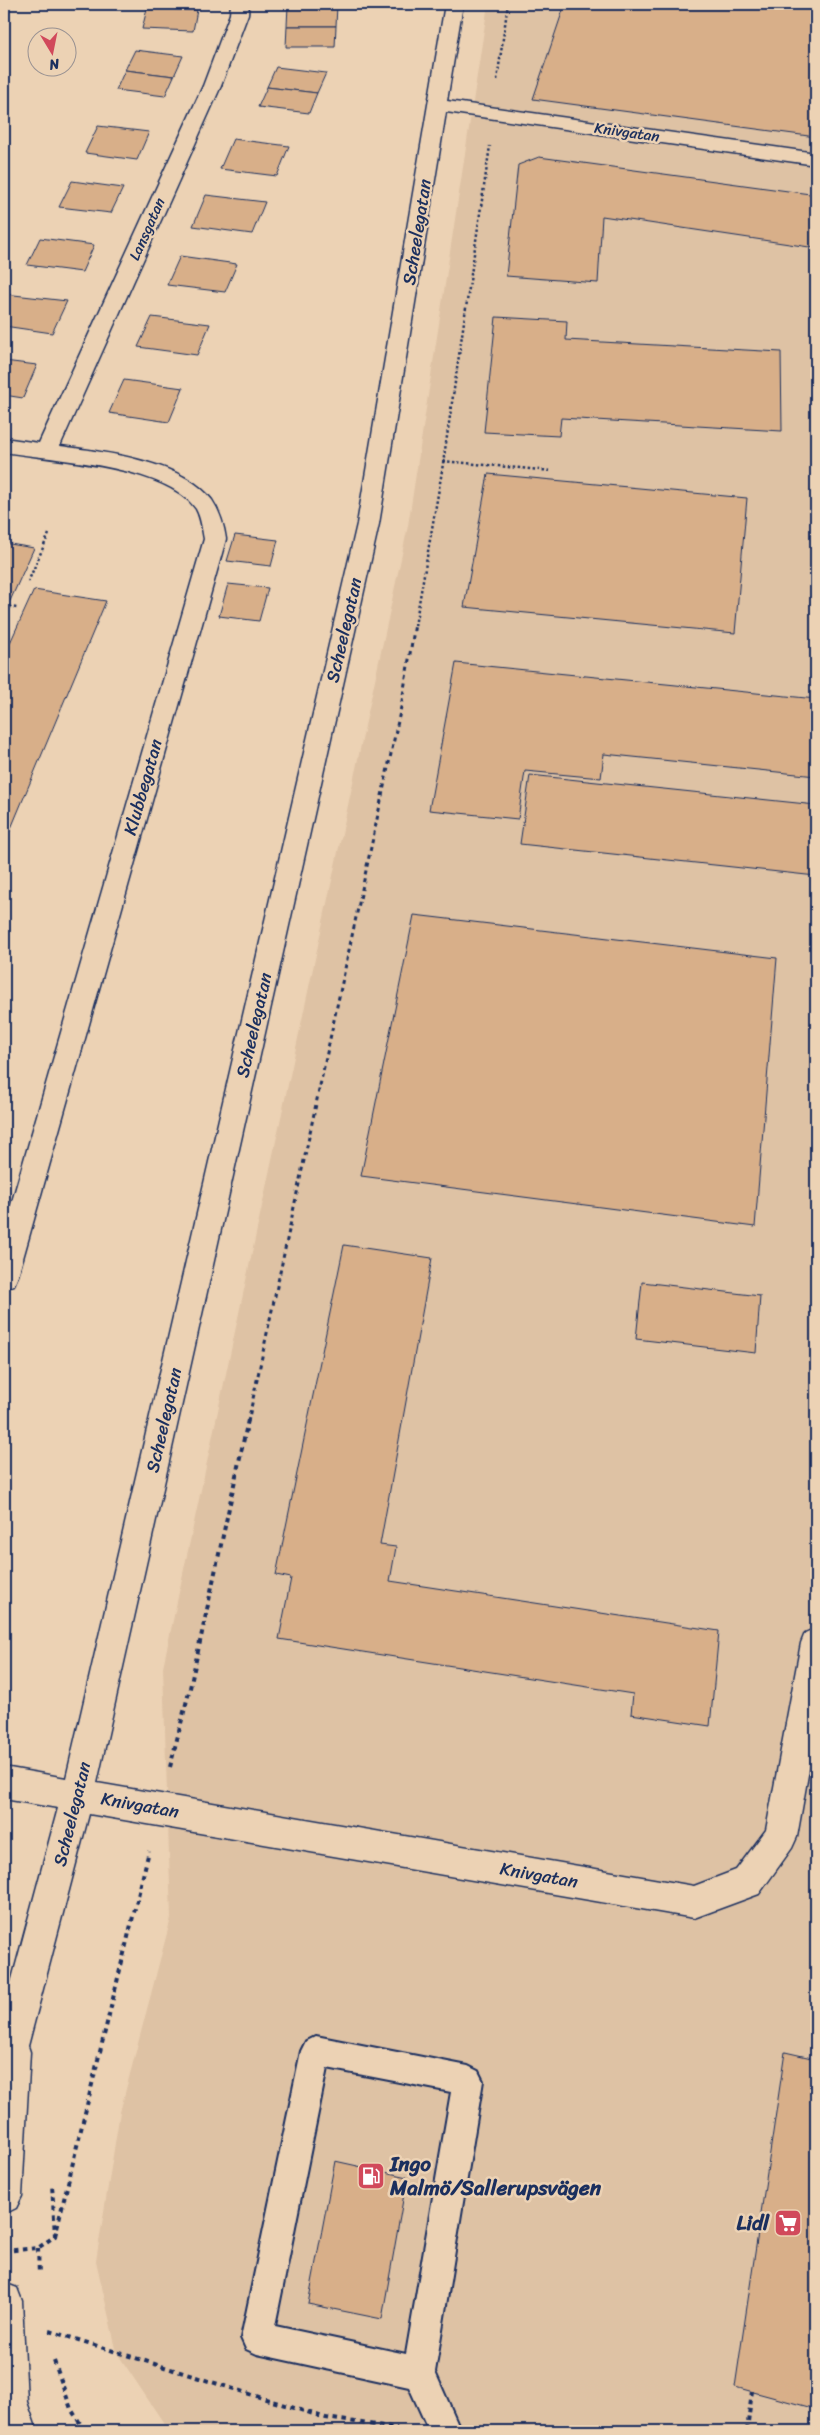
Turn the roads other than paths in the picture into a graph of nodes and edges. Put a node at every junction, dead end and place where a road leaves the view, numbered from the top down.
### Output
1 (240, 4) edge
2 (454, 4) edge
3 (438, 106) junction
4 (816, 159) edge
5 (4, 445) edge
6 (46, 452) junction
7 (4, 1276) edge
8 (816, 1643) edge
9 (4, 1783) edge
10 (78, 1795) junction
11 (13, 2038) junction
12 (4, 2071) edge
13 (4, 2196) edge
14 (4, 2301) edge
15 (420, 2373) junction
16 (19, 2431) edge
17 (445, 2431) edge

1 - 6 street, Lansgatan
2 - 3 street, Scheelegatan
3 - 4 street, Knivgatan
3 - 10 street, Scheelegatan
5 - 6 street, Klubbegatan
6 - 7 street, Klubbegatan
8 - 10 street, Knivgatan
9 - 10 street, Knivgatan
10 - 11 street, Scheelegatan
11 - 12 street, Scheelegatan
11 - 13 street, Scheelegatan
14 - 16 street
15 - 15 lane
15 - 17 lane

